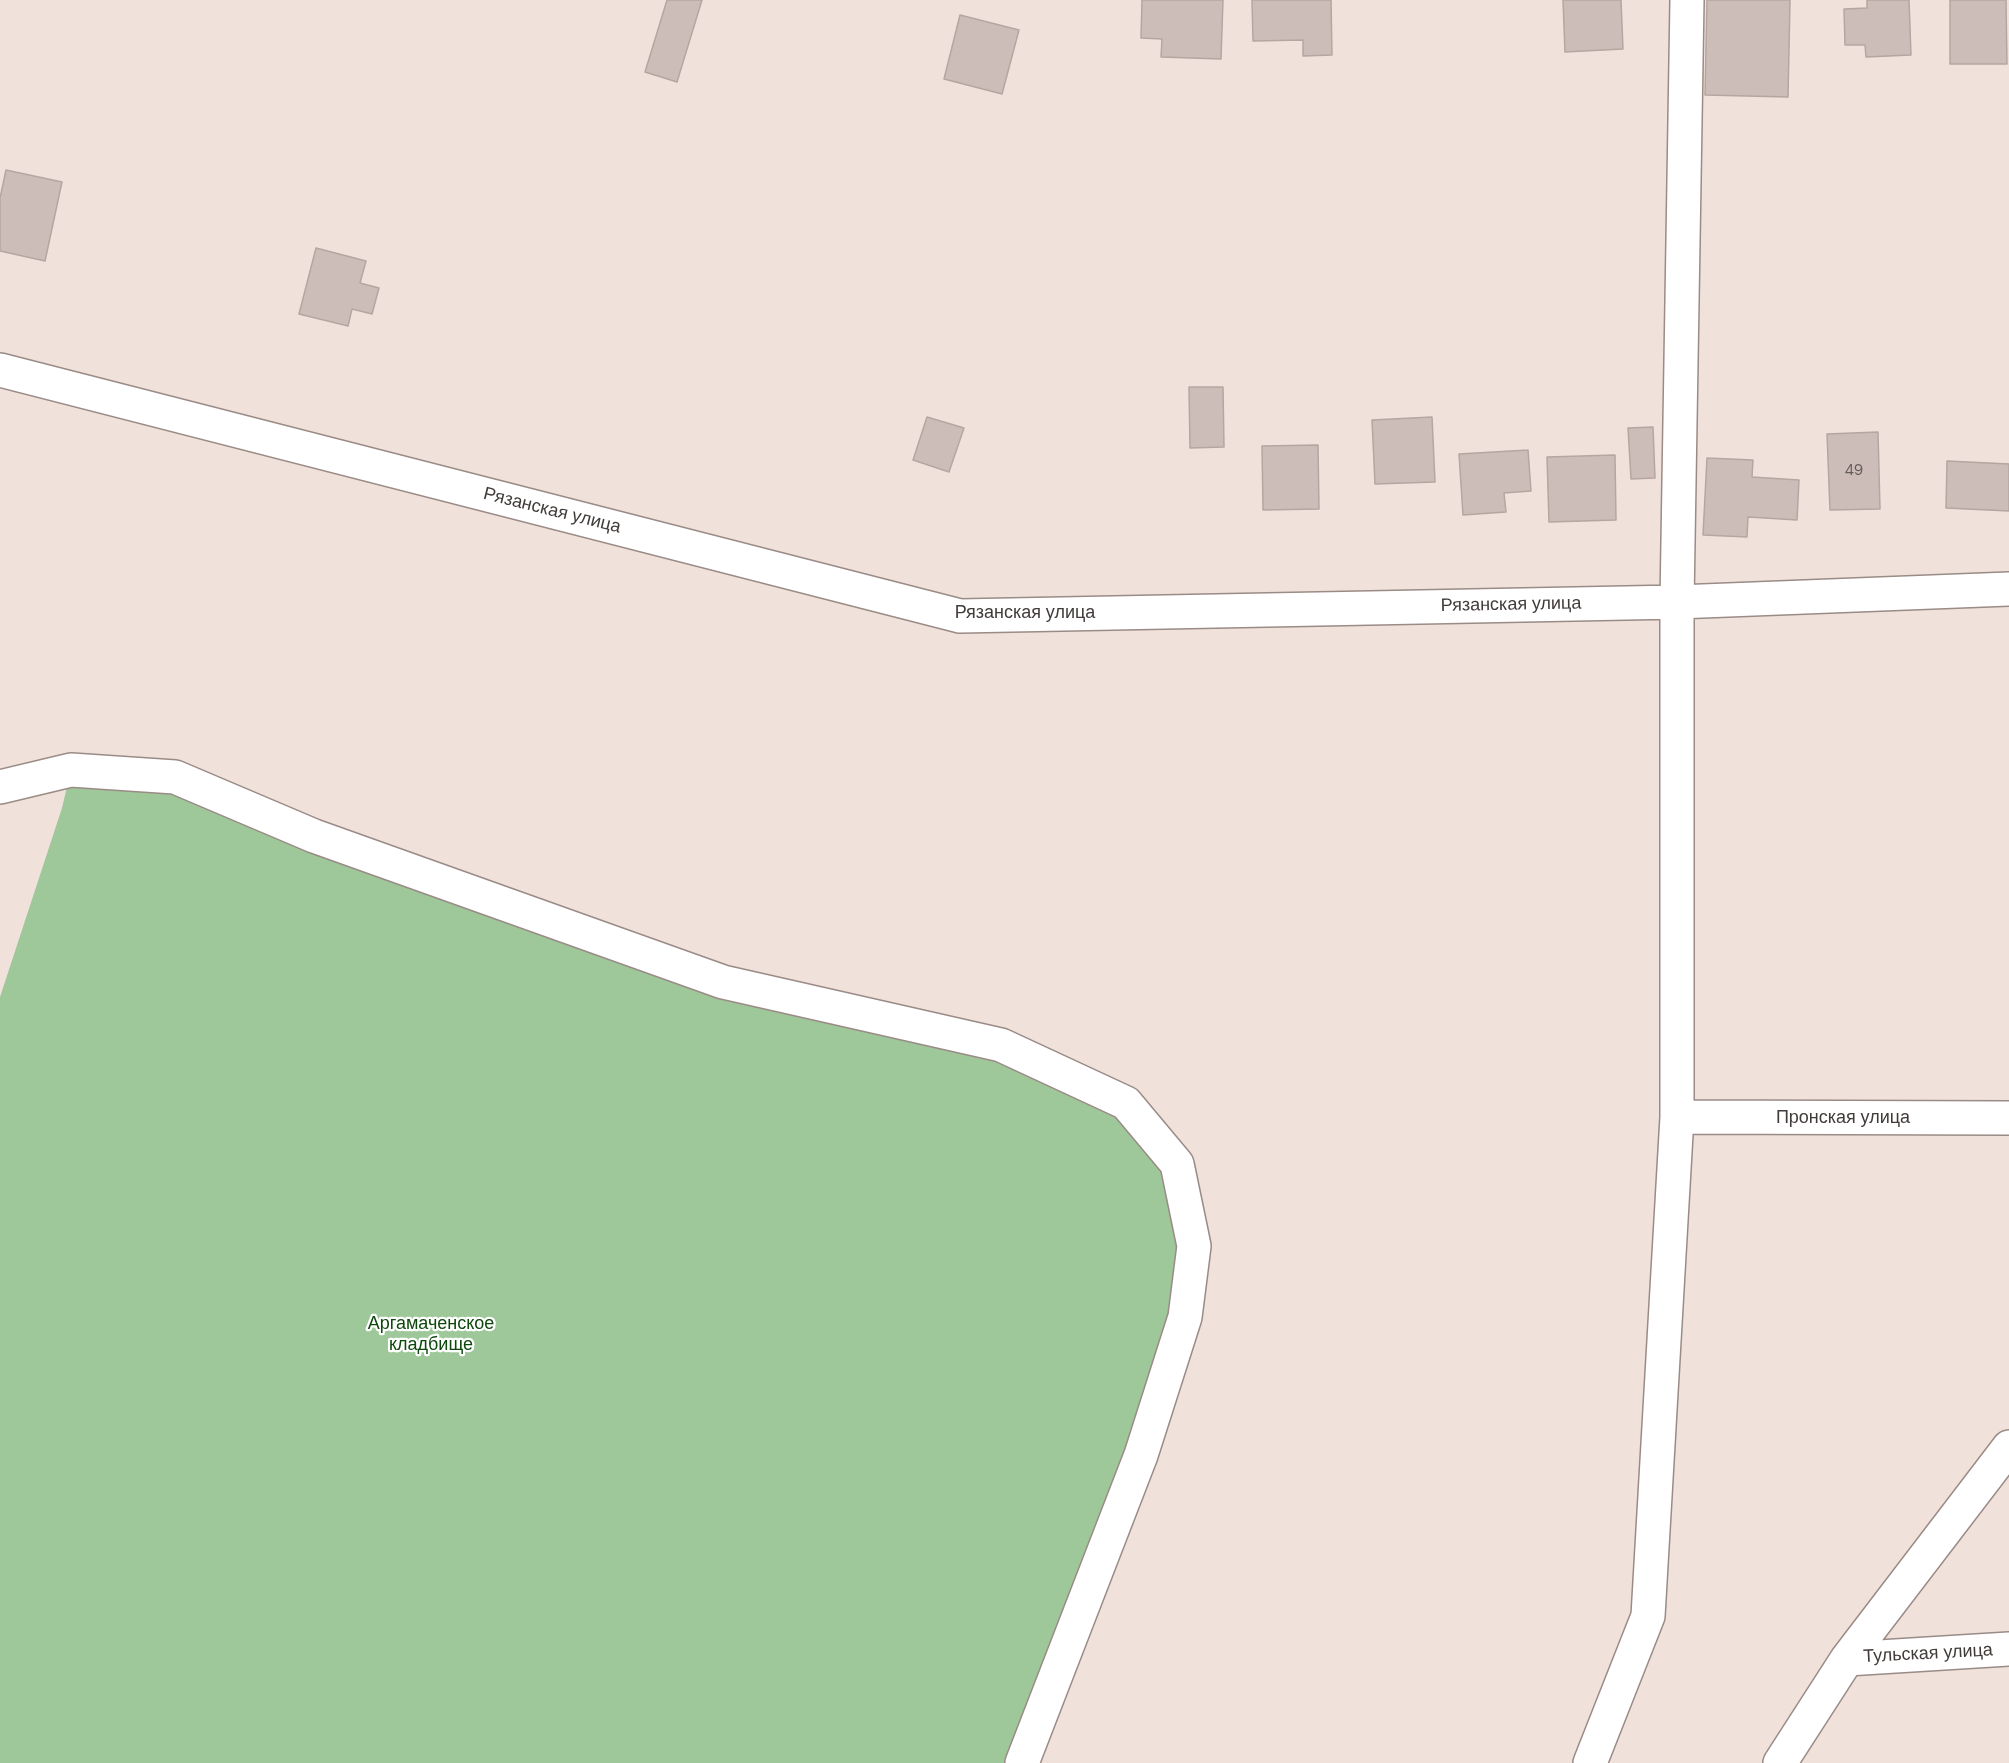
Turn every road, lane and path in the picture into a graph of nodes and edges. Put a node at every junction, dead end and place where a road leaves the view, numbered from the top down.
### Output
1 (1687, 0) edge
2 (0, 370) edge
3 (2009, 589) edge
4 (1677, 602) junction
5 (0, 787) edge
6 (1677, 1117) junction
7 (2009, 1118) edge
8 (2009, 1447) edge
9 (2009, 1649) edge
10 (1847, 1659) junction
11 (1022, 1763) edge
12 (1590, 1763) edge
13 (1780, 1763) edge

1 - 4 street
2 - 4 street, Рязанская улица
3 - 4 street, Рязанская улица
4 - 6 street
5 - 11 street
6 - 7 street, Пронская улица
6 - 12 street
8 - 10 street
9 - 10 street, Тульская улица
10 - 13 street

